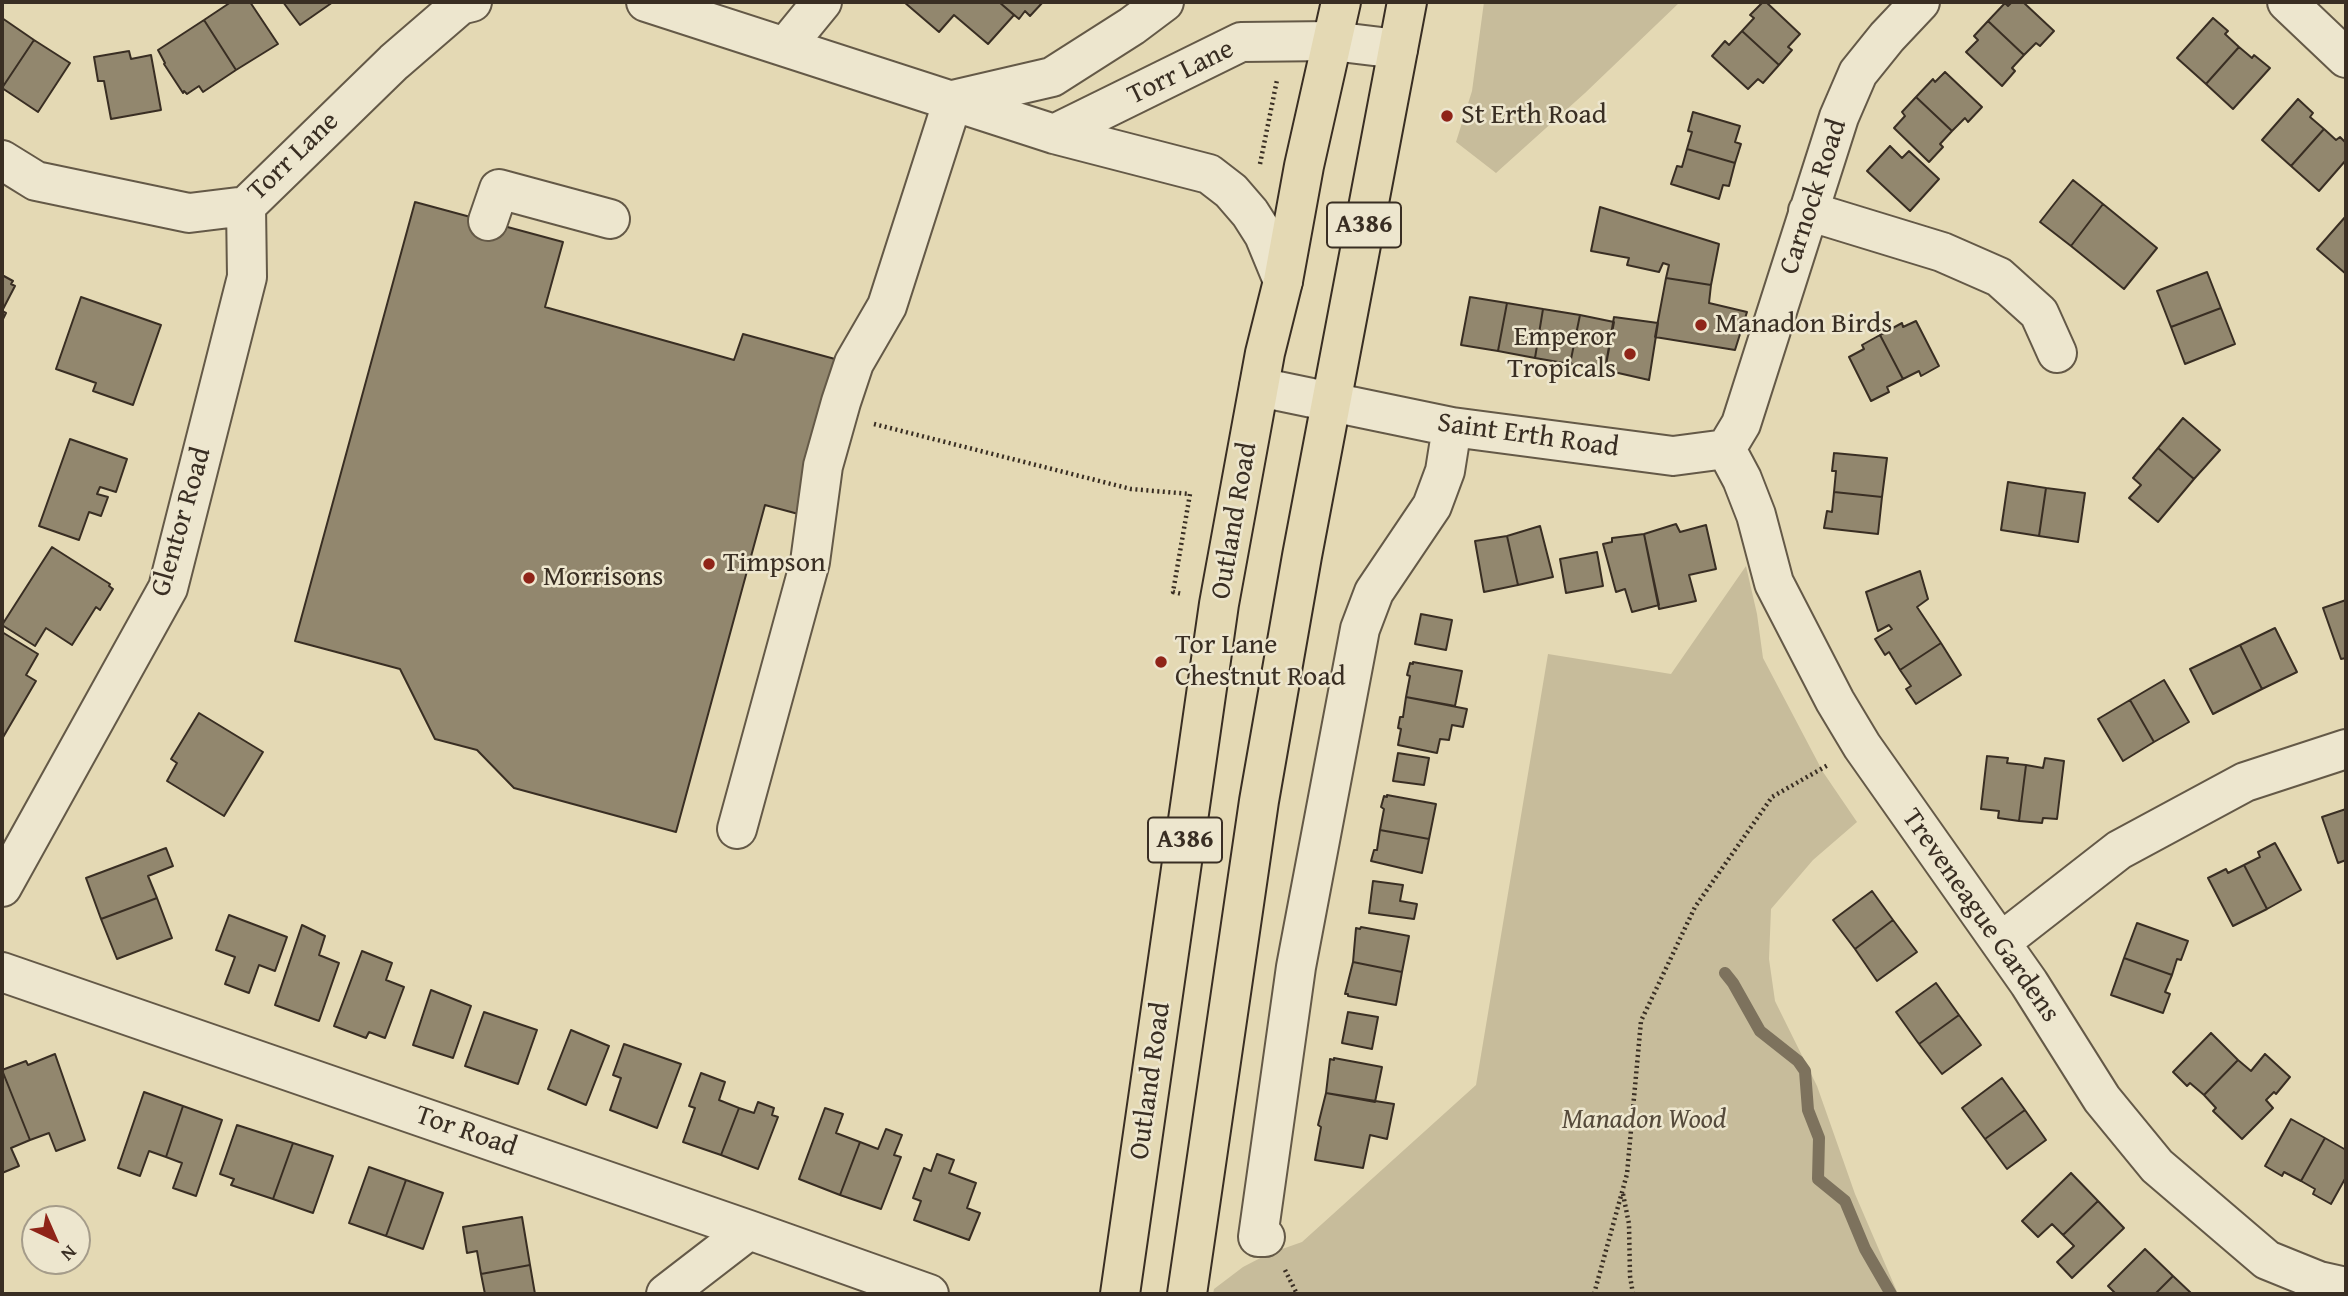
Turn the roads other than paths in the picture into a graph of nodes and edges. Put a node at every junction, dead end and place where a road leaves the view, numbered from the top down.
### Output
1 (472, 2) edge
2 (646, 2) edge
3 (822, 2) edge
4 (1164, 2) edge
5 (1341, 2) edge
6 (1407, 2) edge
7 (1920, 2) edge
8 (2287, 2) edge
9 (1332, 41) junction
10 (786, 46) junction
11 (1398, 49) junction
12 (2346, 58) edge
13 (953, 100) junction
14 (1054, 134) junction
15 (2, 160) edge
16 (246, 206) junction
17 (1808, 211) junction
18 (610, 219) dead end
19 (488, 221) dead end
20 (1283, 281) junction
21 (2057, 353) dead end
22 (1259, 387) junction
23 (1331, 402) junction
24 (1451, 427) junction
25 (1726, 449) junction
26 (2346, 749) edge
27 (737, 829) dead end
28 (2, 887) edge
29 (2001, 942) junction
30 (2, 972) edge
31 (749, 1230) junction
32 (1265, 1237) dead end
33 (2346, 1287) edge
34 (666, 1294) edge
35 (929, 1294) edge
36 (1120, 1294) edge
37 (1187, 1294) edge

1 - 16 street, Torr Lane
2 - 10 street, Torr Lane
3 - 10 street
4 - 13 street
5 - 9 main road, Outland Road / A386
6 - 11 main road, A386
7 - 17 street, Carnock Road
8 - 12 street
9 - 11 street, Torr Lane
9 - 14 street, Torr Lane
9 - 20 main road, Outland Road / A386
10 - 13 street, Torr Lane
11 - 23 main road, A386
13 - 14 street, Torr Lane
13 - 27 street
14 - 20 street, Torr Lane
15 - 16 street, Torr Lane
16 - 28 street, Glentor Road
17 - 21 street
17 - 25 street, Carnock Road
18 - 19 street
20 - 22 main road, Outland Road / A386
22 - 23 street, Saint Erth Road
22 - 36 main road, Outland Road / A386
23 - 24 street, Saint Erth Road
23 - 37 main road, A386
24 - 25 street, Saint Erth Road
24 - 32 street
25 - 29 street, Treveneague Gardens
26 - 29 street
29 - 33 street, Treveneague Gardens
30 - 31 street, Tor Road
31 - 34 street
31 - 35 street, Tor Road

